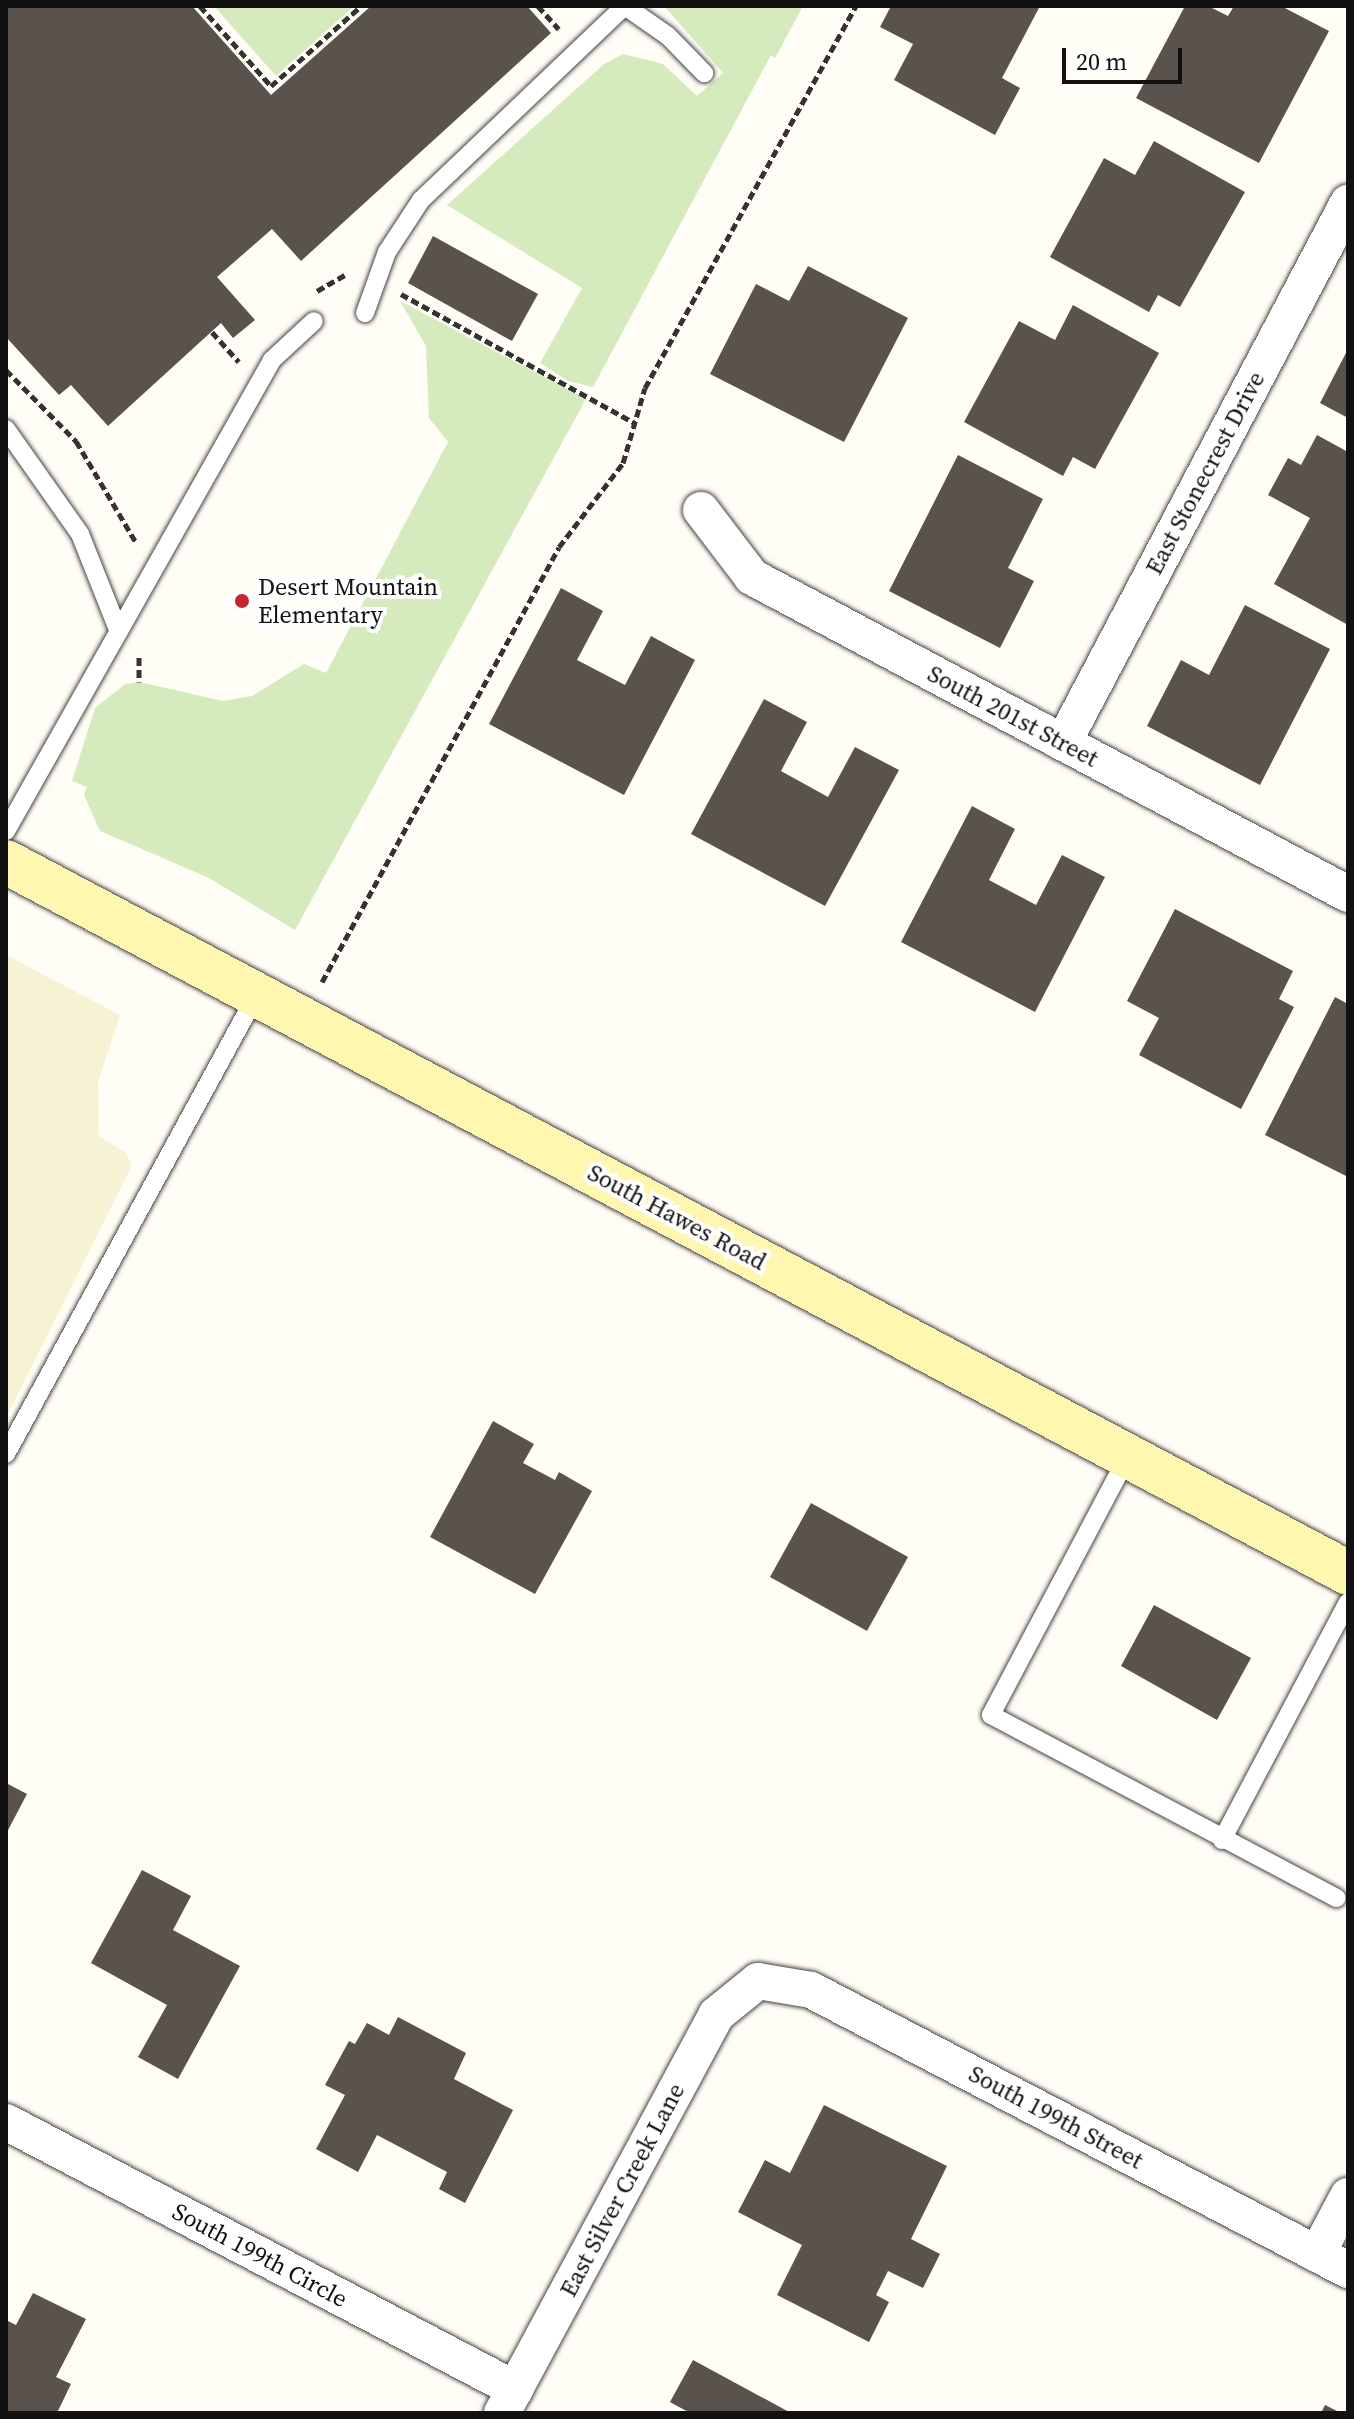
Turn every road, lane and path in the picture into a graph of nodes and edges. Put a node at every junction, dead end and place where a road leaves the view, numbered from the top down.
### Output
1 (200, 6) edge
2 (361, 6) edge
3 (625, 6) edge
4 (856, 6) edge
5 (704, 73) dead end
6 (1348, 203) edge
7 (376, 281) junction
8 (365, 313) dead end
9 (314, 321) dead end
10 (635, 423) junction
11 (6, 429) edge
12 (701, 510) dead end
13 (119, 632) junction
14 (1063, 743) junction
15 (6, 831) edge
16 (6, 862) edge
17 (1348, 894) edge
18 (257, 994) junction
19 (302, 1018) junction
20 (6, 1454) edge
21 (1128, 1456) junction
22 (1348, 1573) edge
23 (1348, 1602) edge
24 (1222, 1840) junction
25 (1336, 1898) dead end
26 (758, 1981) joint
27 (6, 2122) edge
28 (1348, 2196) edge
29 (1333, 2262) edge
30 (508, 2401) edge

1 - 2 path
3 - 5 lane
3 - 7 lane
4 - 10 path
6 - 14 street, East Stonecrest Drive
7 - 8 lane
7 - 10 path
9 - 13 lane
10 - 19 path
11 - 13 lane
12 - 14 street, South 201st Street
13 - 15 lane
14 - 17 street, South 201st Street
16 - 18 main road, South Hawes Road
18 - 19 main road, South Hawes Road
18 - 20 lane
19 - 21 main road, South Hawes Road
21 - 22 main road, South Hawes Road
21 - 24 lane
23 - 24 lane
24 - 25 lane
26 - 29 street, South 199th Street
26 - 30 street, East Silver Creek Lane
27 - 30 street, South 199th Circle
28 - 29 street

